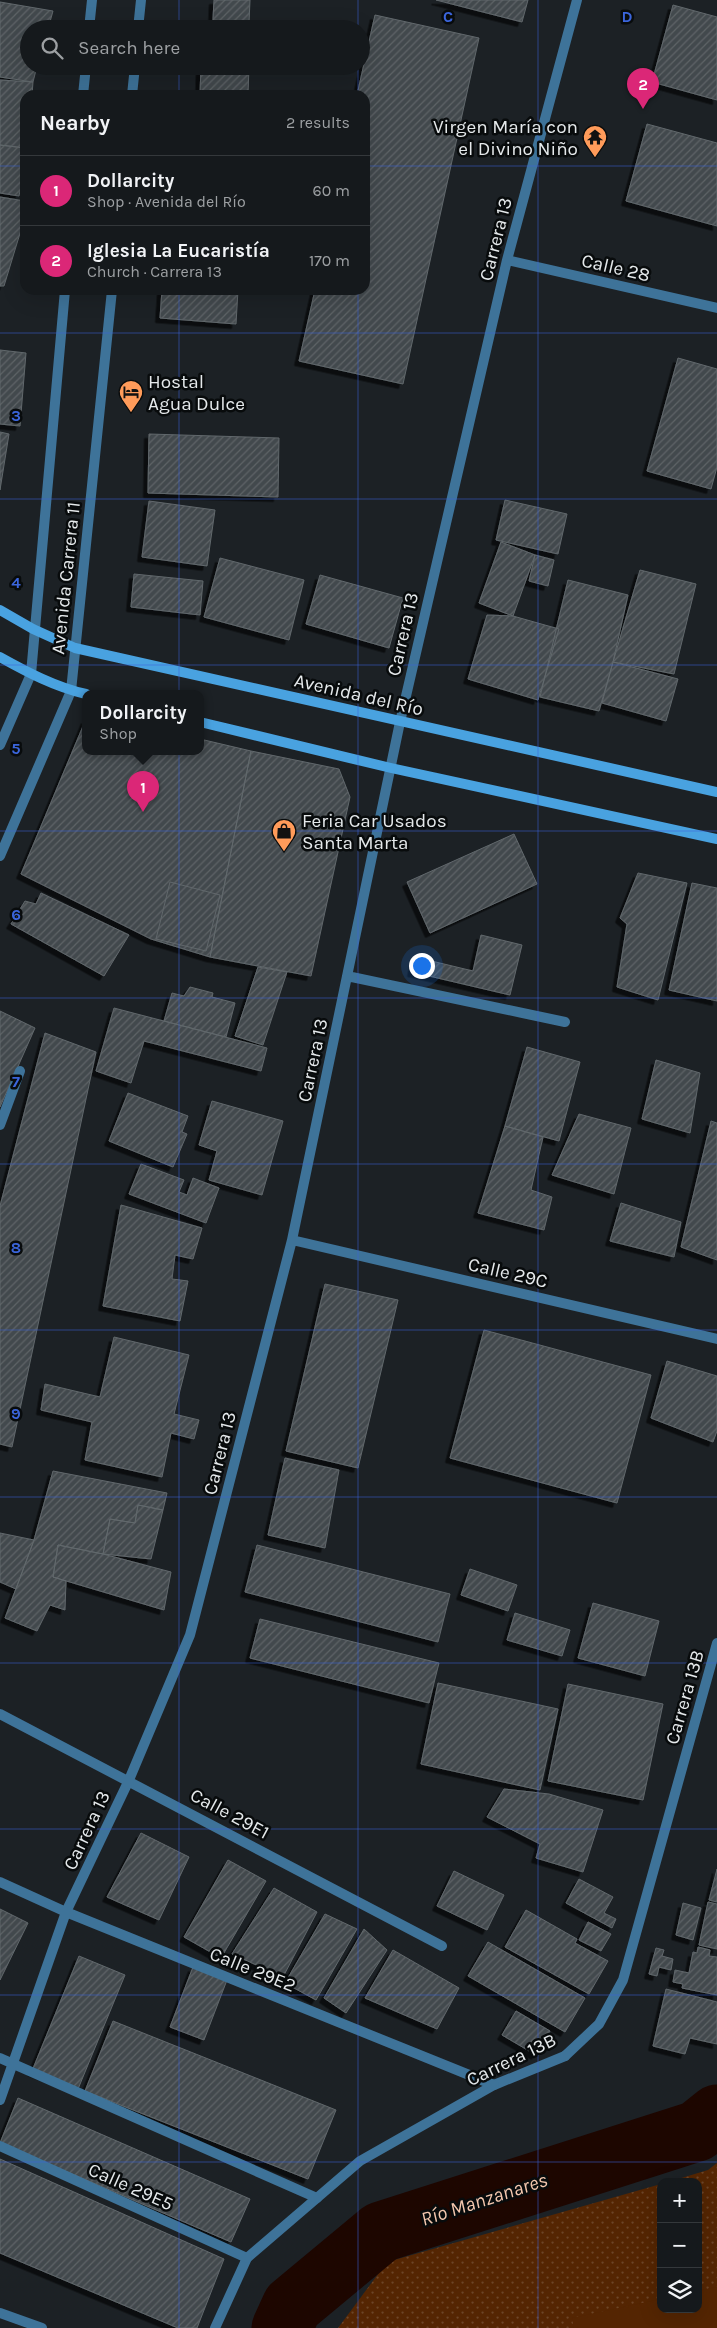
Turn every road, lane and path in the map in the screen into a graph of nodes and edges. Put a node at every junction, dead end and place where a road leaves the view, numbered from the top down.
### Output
1 (92, 0) edge
2 (141, 0) edge
3 (577, 0) edge
4 (90, 20) edge
5 (139, 20) edge
6 (85, 75) edge
7 (133, 75) edge
8 (84, 90) edge
9 (132, 90) edge
10 (507, 260) junction
11 (65, 295) edge
12 (111, 295) edge
13 (717, 308) edge
14 (0, 610) edge
15 (33, 629) junction
16 (76, 648) junction
17 (0, 656) edge
18 (31, 674) junction
19 (71, 691) junction
20 (82, 693) edge
21 (400, 722) junction
22 (204, 723) edge
23 (0, 745) edge
24 (391, 768) junction
25 (717, 792) edge
26 (717, 839) edge
27 (0, 856) edge
28 (347, 976) junction
29 (565, 1022) dead end
30 (20, 1071) dead end
31 (0, 1124) edge
32 (292, 1240) junction
33 (717, 1339) edge
34 (717, 1643) edge
35 (0, 1714) edge
36 (129, 1780) junction
37 (0, 1882) edge
38 (66, 1912) junction
39 (442, 1946) dead end
40 (0, 2058) edge
41 (14, 2065) junction
42 (494, 2084) junction
43 (0, 2100) edge
44 (0, 2146) edge
45 (317, 2198) junction
46 (247, 2258) junction
47 (0, 2313) edge
48 (42, 2328) edge
49 (215, 2328) edge

1 - 4 street
2 - 5 street
3 - 10 street, Carrera 13
6 - 8 street
7 - 9 street
10 - 13 street, Calle 28
10 - 21 street, Carrera 13
11 - 15 street, Avenida Carrera 11
12 - 16 street, Avenida Carrera 11
14 - 15 main road, Avenida del Río
15 - 16 main road, Avenida del Río
15 - 18 street, Avenida Carrera 11
16 - 19 street, Avenida Carrera 11
16 - 21 main road, Avenida del Río
17 - 18 main road
18 - 19 main road
18 - 23 street, Avenida Carrera 11
19 - 20 main road
19 - 27 street, Avenida Carrera 11
21 - 24 street, Carrera 13
21 - 25 main road, Avenida del Río
22 - 24 main road
24 - 26 main road
24 - 28 street, Carrera 13
28 - 29 street
28 - 32 street, Carrera 13
30 - 31 street
32 - 33 street, Calle 29C
32 - 36 street, Carrera 13
34 - 42 street, Carrera 13B
35 - 36 street, Calle 29E1
36 - 38 street, Carrera 13
36 - 39 street, Calle 29E1
37 - 38 street, Calle 29E2
38 - 41 street, Carrera 13
38 - 42 street, Calle 29E2
40 - 41 street
41 - 43 street, Carrera 13
41 - 45 street
42 - 45 street, Carrera 13B
44 - 46 street, Calle 29E5
45 - 46 street, Carrera 13B
46 - 49 street, Carrera 13B
47 - 48 street

